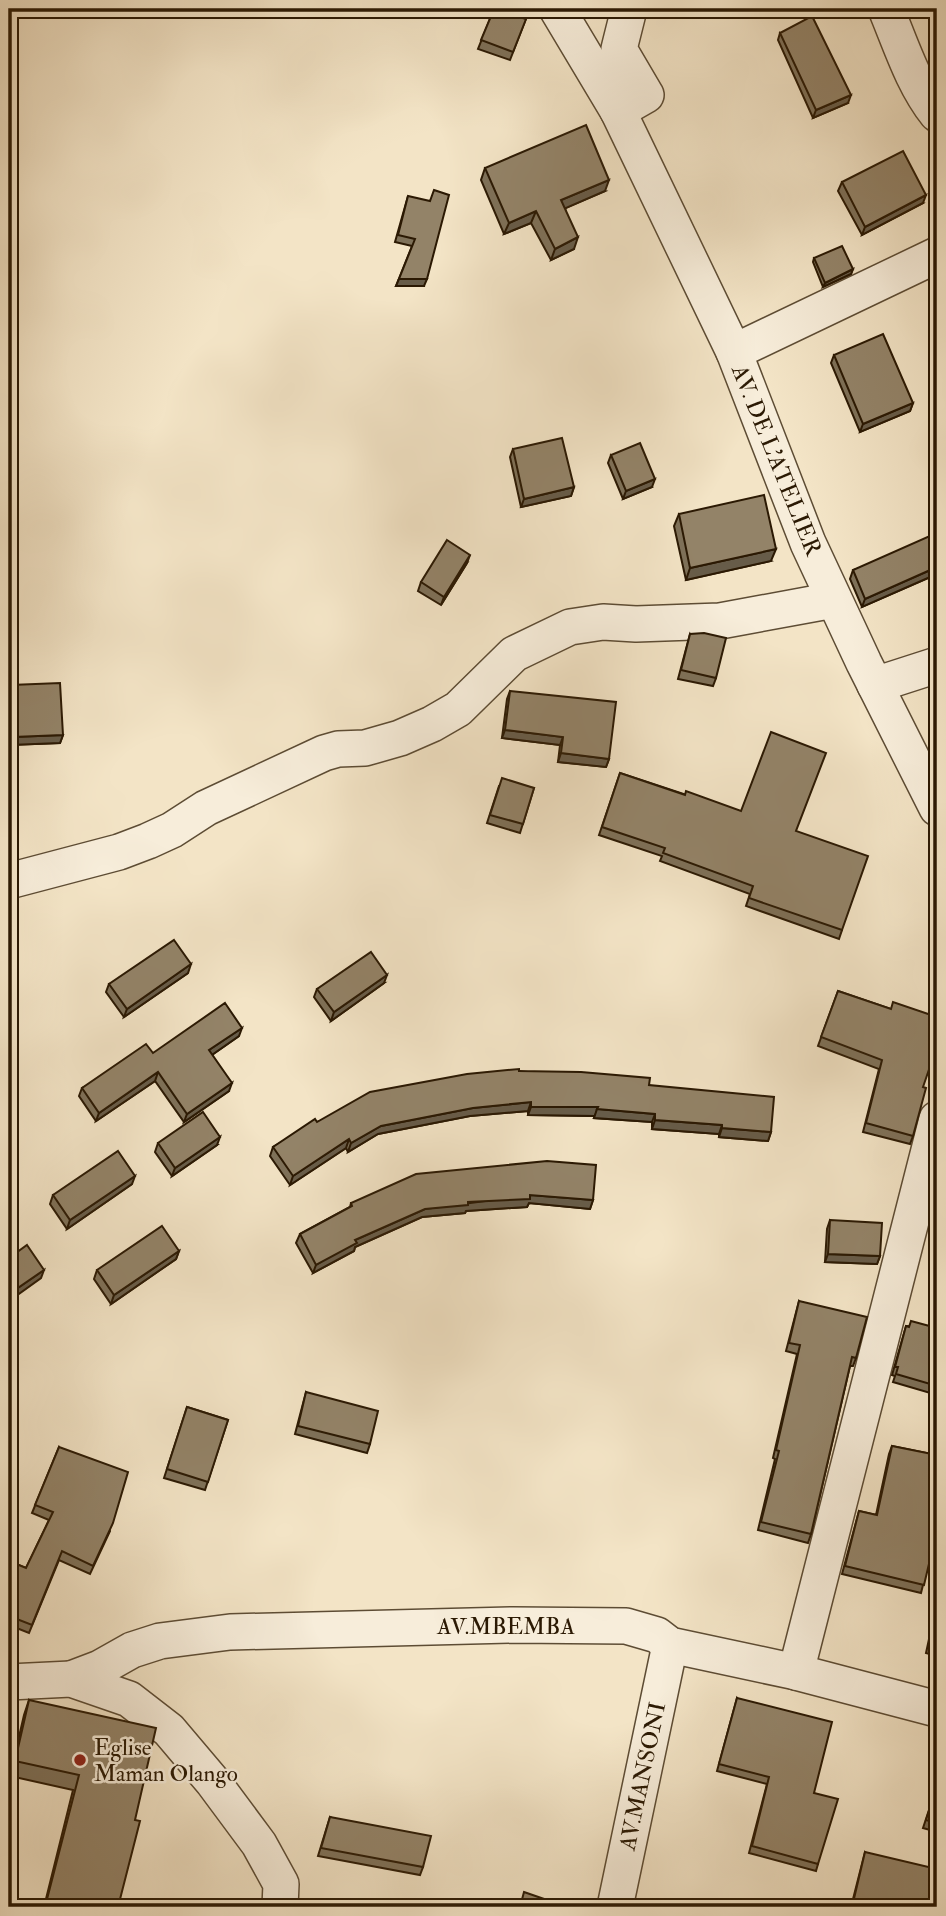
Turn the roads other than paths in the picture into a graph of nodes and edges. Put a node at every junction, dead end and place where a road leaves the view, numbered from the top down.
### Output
1 (557, 9) edge
2 (629, 9) edge
3 (886, 9) edge
4 (618, 111) junction
5 (937, 114) edge
6 (937, 255) edge
7 (734, 352) junction
8 (834, 600) junction
9 (937, 665) edge
10 (875, 685) junction
11 (937, 808) edge
12 (9, 881) edge
13 (937, 1119) edge
14 (670, 1645) junction
15 (796, 1672) junction
16 (71, 1679) junction
17 (9, 1682) edge
18 (937, 1709) edge
19 (281, 1907) edge
20 (615, 1907) edge

1 - 4 street, AV. DE L'ATELIER
2 - 4 street
3 - 5 street
4 - 7 street, AV. DE L'ATELIER
6 - 7 street
7 - 8 street, AV. DE L'ATELIER
8 - 10 street, AV. DE L'ATELIER
8 - 12 street
9 - 10 street
10 - 11 street, AV. DE L'ATELIER
13 - 15 street
14 - 15 street, AV.MBEMBA
14 - 16 street, AV.MBEMBA
14 - 20 street, AV.MANSONI
15 - 18 street, AV.MBEMBA
16 - 17 street
16 - 19 street

